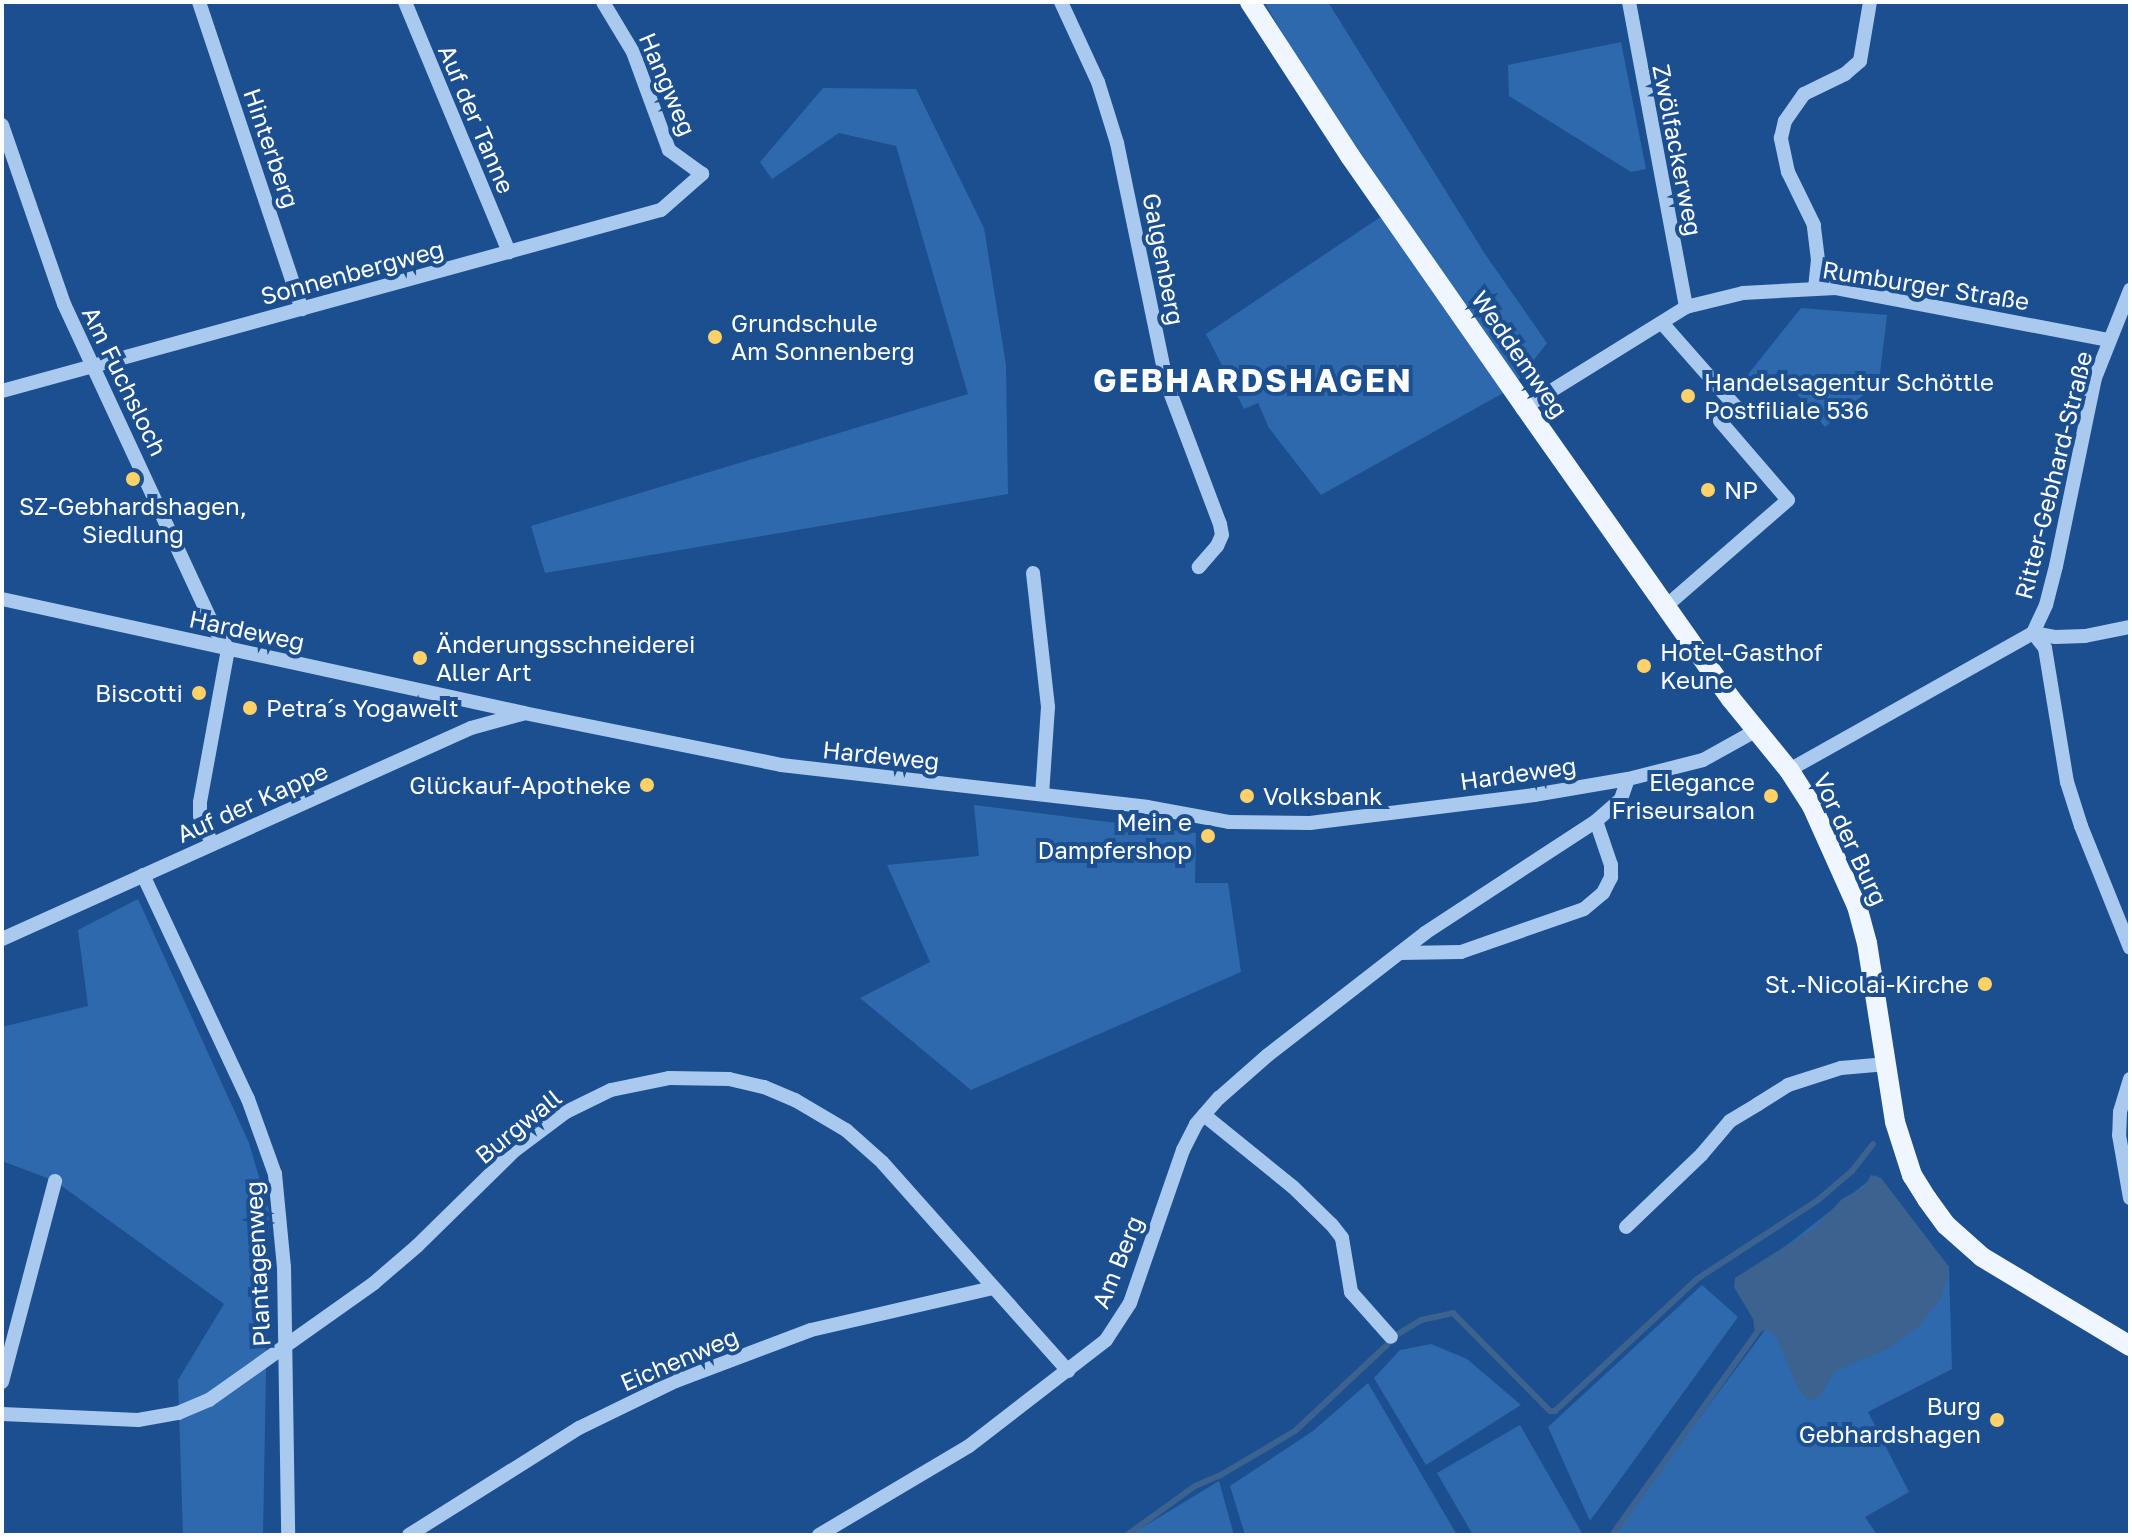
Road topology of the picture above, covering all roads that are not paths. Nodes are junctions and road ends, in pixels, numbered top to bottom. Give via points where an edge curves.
1 (199, 2) edge
2 (405, 2) edge
3 (603, 2) edge
4 (1061, 2) edge
5 (1250, 2) edge
6 (1629, 2) edge
7 (1870, 2) edge
8 (2, 125) edge
9 (702, 174) joint
10 (509, 252) junction
11 (1815, 288) junction
12 (2130, 290) edge
13 (1686, 307) junction
14 (302, 309) junction
15 (1662, 323) junction
16 (2109, 340) junction
17 (92, 366) junction
18 (2, 391) edge
19 (1525, 407) junction
20 (1199, 567) dead end
21 (1033, 573) dead end
22 (2, 599) edge
23 (1667, 605) junction
24 (2130, 627) edge
25 (2033, 633) junction
26 (228, 649) junction
27 (524, 713) junction
28 (1757, 730) junction
29 (1789, 770) junction
30 (1628, 779) junction
31 (1042, 794) junction
32 (1596, 821) junction
33 (212, 844) junction
34 (143, 875) junction
35 (2, 939) edge
36 (2130, 948) edge
37 (1400, 953) junction
38 (1887, 1064) junction
39 (2130, 1079) edge
40 (1204, 1115) junction
41 (55, 1181) dead end
42 (2130, 1198) edge
43 (1626, 1227) dead end
44 (993, 1288) junction
45 (1391, 1337) dead end
46 (2130, 1346) edge
47 (284, 1347) junction
48 (1068, 1371) junction
49 (2, 1382) edge
50 (2, 1414) edge
51 (288, 1535) edge
52 (409, 1535) edge
53 (819, 1535) edge

1 - 14 street, Hinterberg
2 - 10 street, Auf der Tanne
3 - 9 street, Hangweg via 633,52 669,150
4 - 20 street, Galgenberg via 1098,82 1117,143 1167,384 1220,524 1217,546
5 - 19 main road, Weddemweg
6 - 13 street, Zwölfackerweg
7 - 11 street via 1860,61 1804,94 1785,121 1781,138 1788,172 1814,225
8 - 17 street, Am Fuchsloch via 64,304
9 - 10 street, Sonnenbergweg via 661,210
10 - 14 street, Sonnenbergweg
11 - 13 street, Rumburger Straße via 1743,293
11 - 16 street, Rumburger Straße via 1904,299
12 - 16 street, Ritter-Gebhard-Straße
13 - 15 street, Rumburger Straße
14 - 17 street, Sonnenbergweg
15 - 19 street, Rumburger Straße
15 - 23 street via 1736,407 1720,421 1788,500
16 - 25 street, Ritter-Gebhard-Straße via 2095,378 2049,592
17 - 18 street, Sonnenbergweg
17 - 26 street, Am Fuchsloch
19 - 23 main road, Weddemweg
21 - 31 street via 1048,707
22 - 26 street, Hardeweg
23 - 28 main road, Weddemweg
24 - 25 street via 2085,636
25 - 29 street, Ritter-Gebhard-Straße
25 - 36 street via 2045,648 2067,782
26 - 27 street, Hardeweg
26 - 33 street via 200,802
27 - 31 street, Hardeweg via 822,771
27 - 33 street, Auf der Kappe via 471,728
28 - 29 main road, Vor der Burg
28 - 30 street, Hardeweg via 1703,760
29 - 38 main road, Vor der Burg via 1812,806 1857,906
30 - 31 street, Hardeweg via 1310,823 1229,822
30 - 32 street, Am Berg via 1621,799
32 - 37 street, Am Berg
32 - 37 street via 1611,877 1603,893 1584,909 1461,952
33 - 34 street, Auf der Kappe
34 - 35 street, Auf der Kappe
34 - 47 street, Plantagenweg via 248,1099 275,1174 282,1226
37 - 40 street, Am Berg via 1268,1055
38 - 43 street via 1841,1068 1788,1085 1730,1121
38 - 46 main road, Vor der Burg via 1907,1160 1946,1225 1982,1257
39 - 42 street via 2119,1135
40 - 45 street via 1332,1225 1342,1238 1351,1292
40 - 48 street, Am Berg via 1169,1183 1130,1303 1106,1340
41 - 49 street
44 - 47 street, Burgwall via 882,1162 821,1114 764,1087 729,1079 669,1078 611,1090 566,1112 514,1151 374,1283
44 - 48 street, Burgwall
44 - 52 street, Eichenweg via 811,1330 676,1381 579,1428
47 - 50 street, Burgwall via 209,1400 178,1413 105,1421
47 - 51 street, Plantagenweg
48 - 53 street, Am Berg via 969,1446

